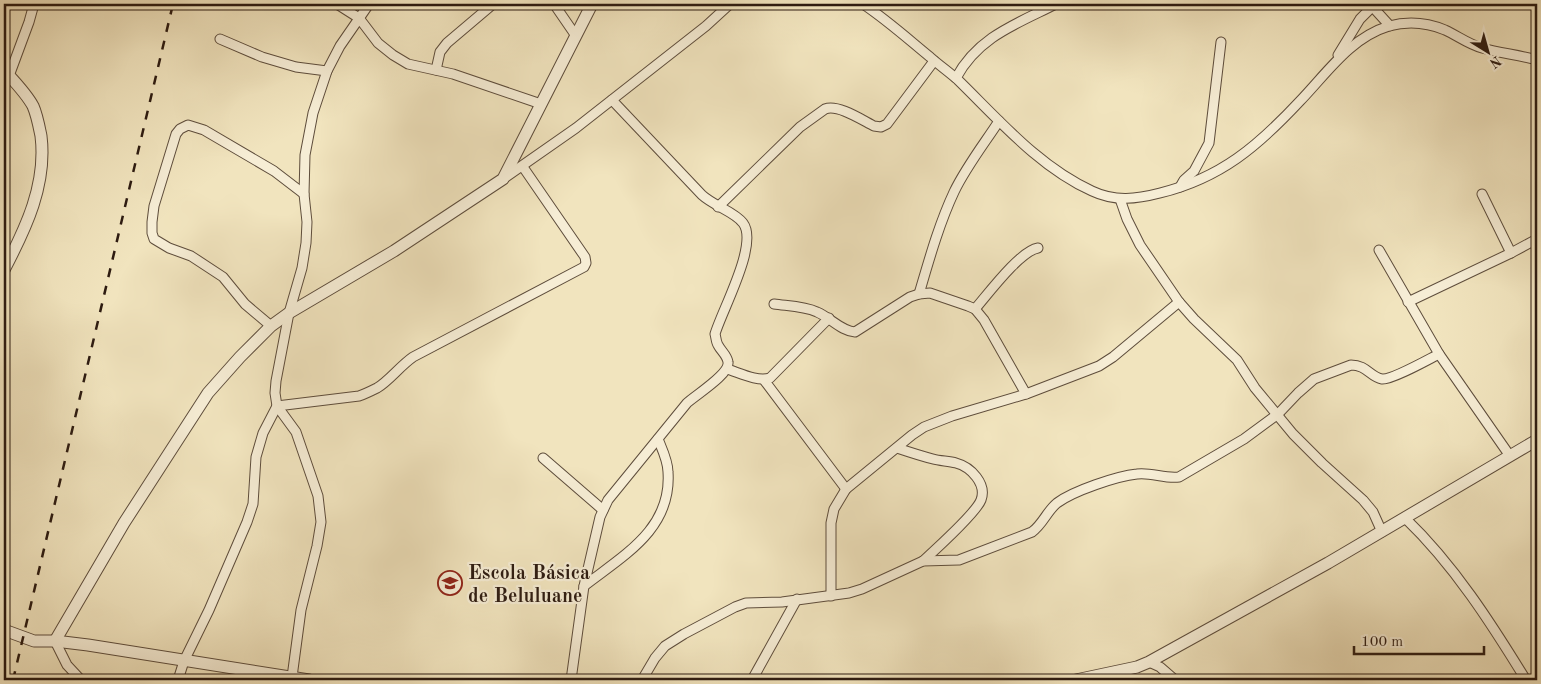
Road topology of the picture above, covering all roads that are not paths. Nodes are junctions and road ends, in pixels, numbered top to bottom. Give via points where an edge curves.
1 (34, 4) edge
2 (336, 4) edge
3 (369, 4) edge
4 (493, 4) edge
5 (554, 4) edge
6 (592, 4) edge
7 (730, 4) edge
8 (863, 4) edge
9 (1056, 4) edge
10 (1373, 5) edge
11 (359, 18) junction
12 (1390, 26) junction
13 (576, 36) junction
14 (220, 39) dead end
15 (1221, 42) dead end
16 (1537, 60) edge
17 (934, 61) junction
18 (1333, 64) junction
19 (436, 70) junction
20 (327, 71) junction
21 (6, 76) edge
22 (956, 78) junction
23 (612, 100) junction
24 (541, 104) junction
25 (999, 121) junction
26 (523, 167) junction
27 (1194, 171) junction
28 (503, 179) junction
29 (1197, 181) junction
30 (1180, 187) junction
31 (304, 194) junction
32 (1482, 194) dead end
33 (1120, 199) junction
34 (718, 207) junction
35 (1537, 239) edge
36 (1038, 248) dead end
37 (1379, 250) dead end
38 (1511, 253) junction
39 (4, 270) edge
40 (919, 294) junction
41 (1179, 302) junction
42 (1408, 302) junction
43 (774, 304) dead end
44 (975, 309) junction
45 (289, 313) junction
46 (828, 318) junction
47 (271, 326) junction
48 (1439, 354) junction
49 (727, 369) junction
50 (764, 380) junction
51 (1026, 394) junction
52 (277, 406) junction
53 (1278, 414) junction
54 (658, 439) junction
55 (1537, 440) edge
56 (896, 448) junction
57 (1510, 456) junction
58 (543, 458) dead end
59 (846, 489) junction
60 (603, 510) junction
61 (1405, 518) junction
62 (1382, 532) junction
63 (922, 562) junction
64 (584, 586) junction
65 (831, 596) junction
66 (797, 599) junction
67 (4, 630) edge
68 (55, 641) junction
69 (184, 661) junction
70 (1148, 662) junction
71 (292, 677) junction
72 (81, 680) edge
73 (178, 680) edge
74 (309, 680) edge
75 (571, 680) edge
76 (642, 680) edge
77 (752, 680) edge
78 (1076, 680) edge
79 (1176, 680) edge
80 (1526, 680) edge

1 - 21 street
2 - 11 street
3 - 11 street
4 - 19 street via 447,43 440,52
5 - 13 street
6 - 13 street
7 - 23 street
8 - 17 street
9 - 22 street via 983,44
10 - 12 street
10 - 18 street via 1360,19
11 - 19 street via 378,43 393,55 408,64
11 - 20 street
12 - 16 street via 1428,24 1481,48
12 - 18 street via 1367,35
13 - 24 street
14 - 20 street via 279,62
15 - 27 street via 1209,143
17 - 22 street
17 - 34 street via 887,124 874,126 837,109 825,109 800,127
18 - 29 street via 1302,100 1243,155 1213,175
19 - 24 street
20 - 31 street via 308,133
21 - 39 street via 33,106 39,123 42,164 35,200 21,238
22 - 25 street
23 - 26 street
23 - 34 street via 702,195
24 - 28 street
25 - 33 street via 1033,152 1073,181 1093,192
25 - 40 street via 954,193
26 - 28 street
26 - 52 street via 585,257 584,267 414,357 370,392
27 - 29 street
27 - 30 street
28 - 45 street
29 - 30 street
30 - 33 street via 1140,198
31 - 45 street via 306,243
31 - 47 street via 252,158 204,130 188,125 176,134 154,206 154,239 216,272 245,304
32 - 38 street
33 - 41 street via 1140,245
34 - 49 street via 744,223 747,232 747,250 715,334 717,344 726,355
35 - 38 street
36 - 44 street via 1013,266
37 - 42 street
38 - 42 street
40 - 44 street via 930,293
40 - 46 street via 855,332 847,332
41 - 51 street via 1099,366
41 - 53 street via 1237,360 1255,388
42 - 48 street
43 - 46 street via 810,309
44 - 51 street
45 - 47 street
45 - 52 street via 276,381
46 - 50 street via 770,378
47 - 68 street via 208,393 124,523
48 - 53 street via 1389,379 1356,365 1314,379
48 - 57 street
49 - 50 street
49 - 54 street via 687,403
50 - 59 street
51 - 56 street via 924,427
52 - 69 street via 263,433 256,457 247,522
52 - 71 street via 296,432 318,496 321,522 301,610
53 - 62 street via 1322,464 1363,500
53 - 63 street via 1244,439 1179,477 1124,476 1058,502 1032,532 959,560
54 - 60 street
54 - 64 street via 668,470 668,490 656,524 640,543
55 - 57 street
56 - 59 street
56 - 63 street via 956,463 967,468 982,487 981,500 970,515
57 - 61 street
58 - 60 street
59 - 65 street via 834,509 831,523
60 - 64 street
61 - 62 street
61 - 80 street via 1455,574
62 - 70 street
63 - 65 street via 862,589
64 - 75 street
65 - 66 street
66 - 76 street via 746,603 735,607 665,646
66 - 77 street
67 - 68 street via 34,641
68 - 69 street
68 - 72 street via 67,665
69 - 71 street
69 - 73 street
70 - 78 street
70 - 79 street
71 - 74 street

